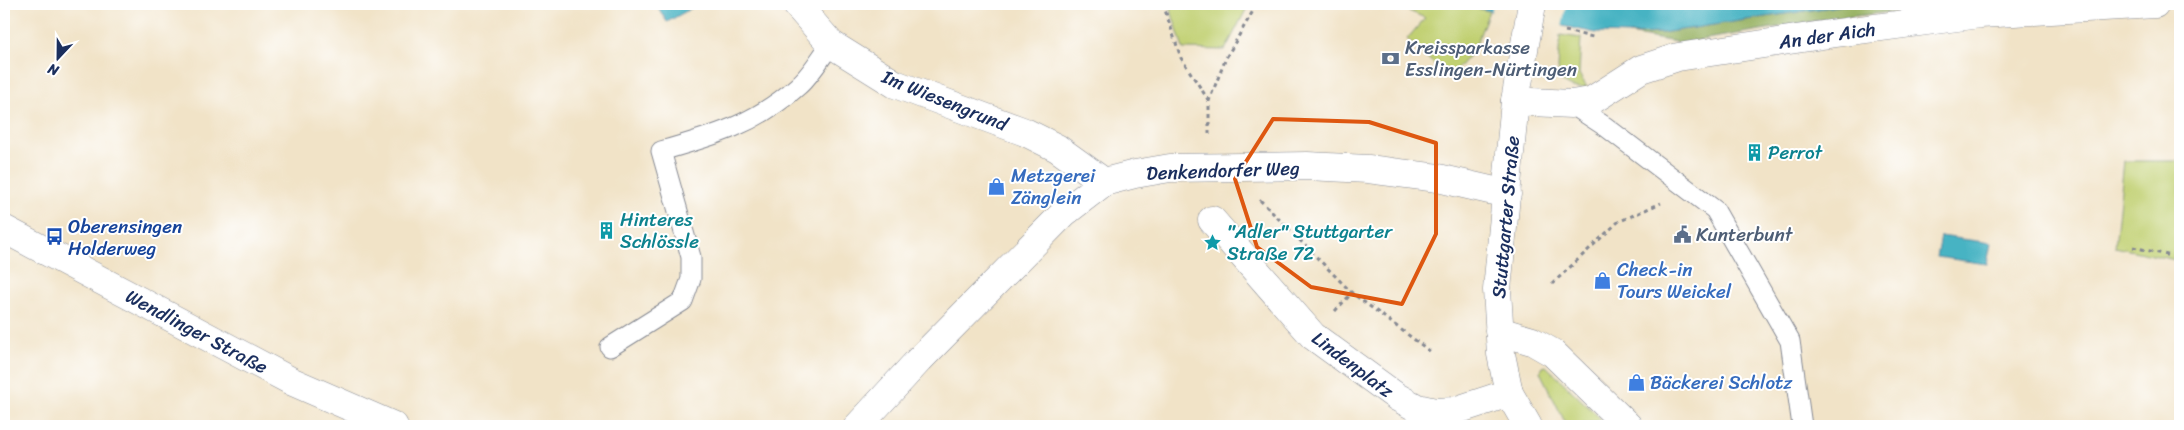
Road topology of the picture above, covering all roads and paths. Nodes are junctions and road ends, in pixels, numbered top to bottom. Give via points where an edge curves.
1 (796, 4) edge
2 (1163, 4) edge
3 (1258, 4) edge
4 (1532, 4) edge
5 (2155, 4) edge
6 (1565, 31) dead end
7 (1593, 37) dead end
8 (831, 44) junction
9 (1515, 101) junction
10 (1571, 104) junction
11 (1104, 182) junction
12 (1690, 191) junction
13 (1507, 194) junction
14 (1258, 198) dead end
15 (1212, 220) dead end
16 (4, 229) edge
17 (2132, 247) dead end
18 (2180, 258) edge
19 (1552, 284) dead end
20 (1499, 331) junction
21 (610, 348) dead end
22 (1431, 352) dead end
23 (1509, 393) junction
24 (394, 426) edge
25 (858, 426) edge
26 (1528, 426) edge
27 (1628, 426) edge
28 (1802, 426) edge

1 - 8 main road, Im Wiesengrund
2 - 3 path via 1181,58 1210,101 1226,58
4 - 9 main road, Stuttgarter Straße
5 - 10 main road, An der Aich via 1980,14 1678,58 1641,69 1591,101
6 - 7 path
8 - 11 main road, Im Wiesengrund via 895,84 1025,132 1057,148
8 - 21 lane via 800,86 756,118 722,134 661,151 691,257 691,279 683,301
9 - 10 main road
9 - 13 main road, Stuttgarter Straße
10 - 12 lane
11 - 13 main road, Denkendorfer Weg via 1170,168 1307,166 1368,169 1438,178
11 - 25 main road, Denkendorfer Weg via 1064,213
12 - 19 path via 1618,222
12 - 28 lane via 1715,210 1790,341
13 - 20 main road, Stuttgarter Straße via 1497,290
14 - 22 path via 1352,293
15 - 23 main road, Lindenplatz via 1313,336 1397,397 1417,408 1436,412 1454,411
16 - 24 main road, Wendlinger Straße via 293,382
17 - 18 path
20 - 23 main road, Stuttgarter Straße
20 - 27 main road via 1532,341 1553,353
23 - 26 main road, Stuttgarter Straße

